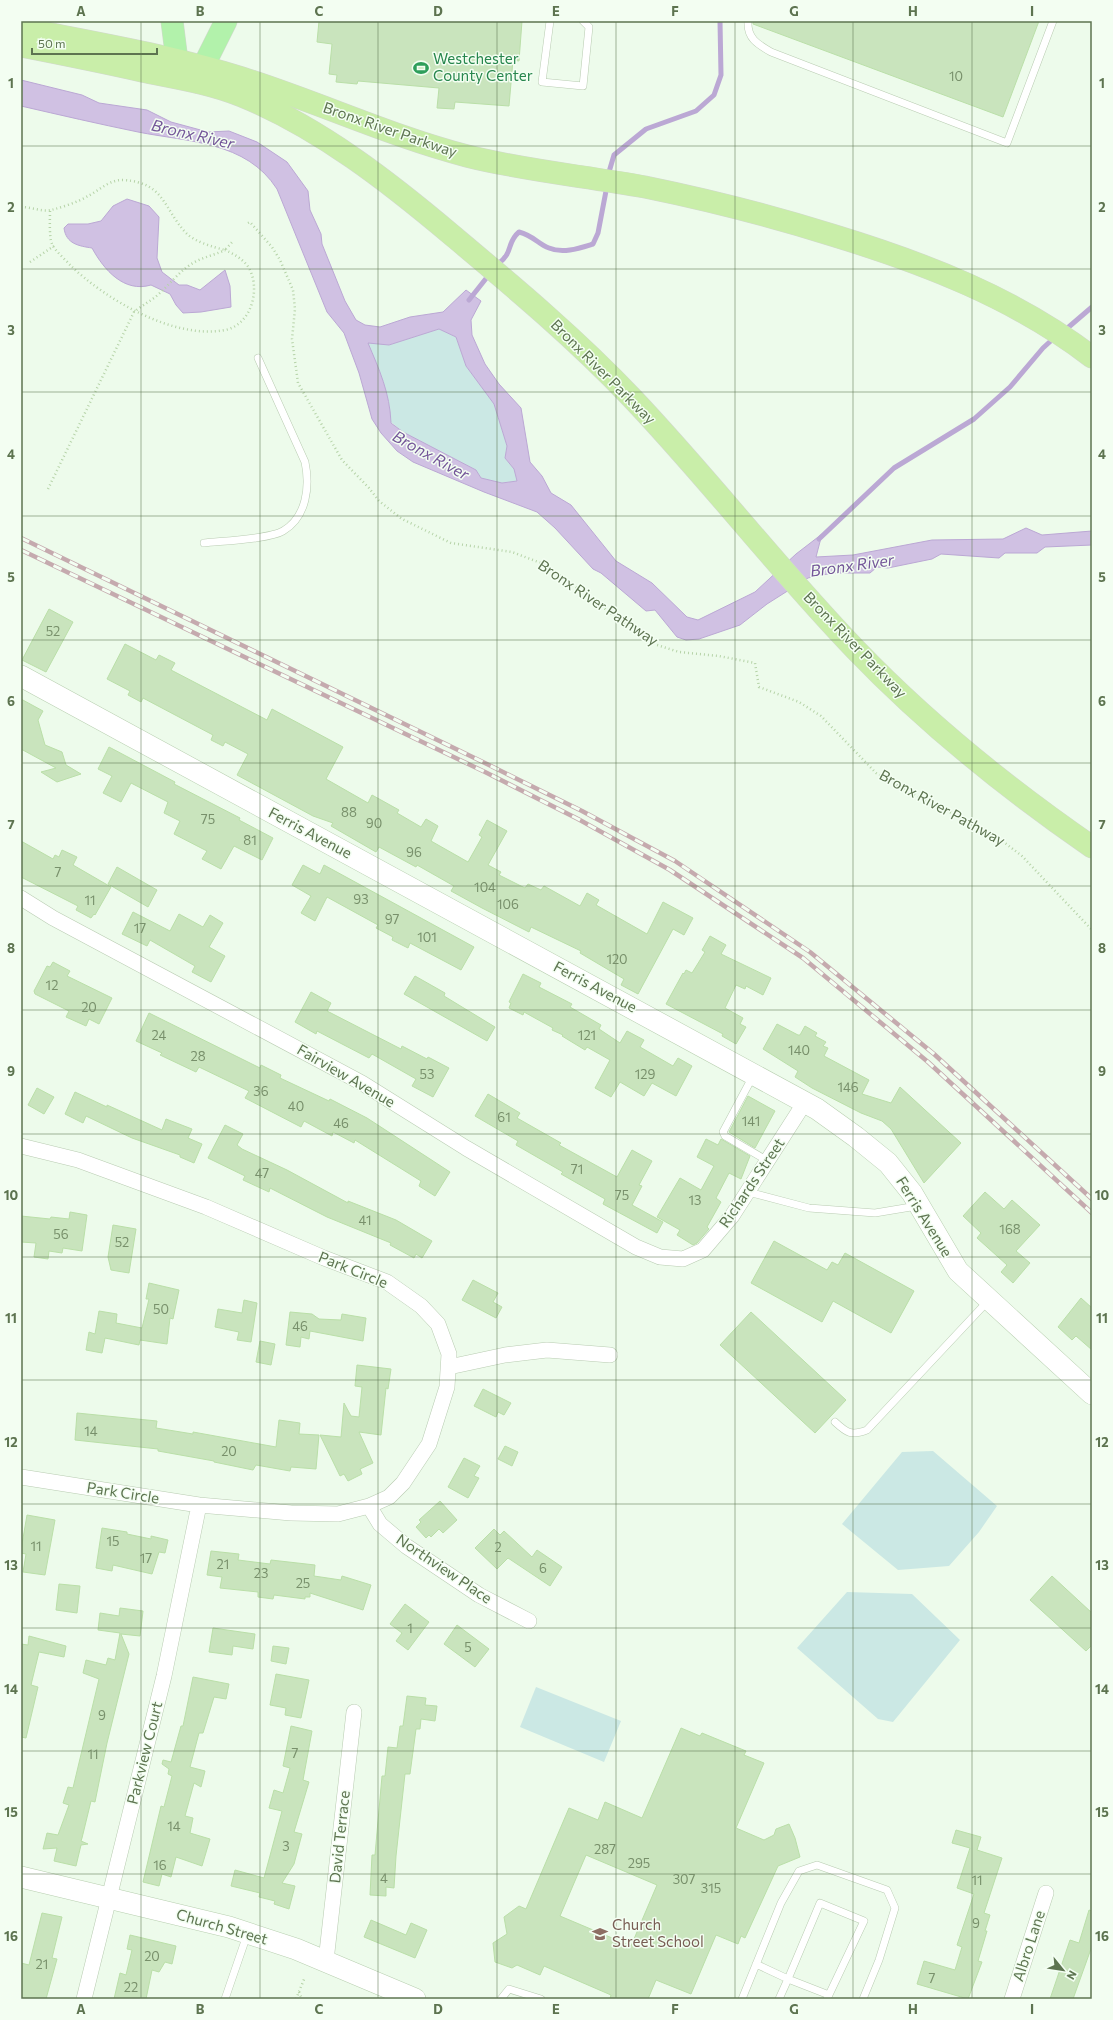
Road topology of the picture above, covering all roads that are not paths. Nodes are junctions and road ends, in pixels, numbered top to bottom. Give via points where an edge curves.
1 (172, 21) edge
2 (226, 21) edge
3 (550, 21) edge
4 (582, 21) edge
5 (748, 21) edge
6 (1053, 21) edge
7 (21, 28) edge
8 (21, 46) edge
9 (189, 72) junction
10 (1092, 357) edge
11 (258, 358) dead end
12 (204, 543) dead end
13 (21, 676) edge
14 (1092, 847) edge
15 (21, 898) edge
16 (754, 1074) junction
17 (805, 1102) junction
18 (21, 1146) edge
19 (768, 1161) junction
20 (748, 1192) junction
21 (919, 1206) junction
22 (667, 1258) joint
23 (989, 1300) junction
24 (610, 1355) dead end
25 (449, 1366) junction
26 (1092, 1394) edge
27 (835, 1422) dead end
28 (21, 1477) edge
29 (199, 1505) junction
30 (369, 1506) junction
31 (529, 1621) dead end
32 (354, 1712) dead end
33 (21, 1877) edge
34 (1046, 1893) dead end
35 (108, 1898) junction
36 (248, 1933) junction
37 (326, 1961) junction
38 (756, 1964) junction
39 (788, 1979) junction
40 (828, 1997) edge
41 (84, 1999) edge
42 (226, 1999) edge
43 (415, 1999) edge
44 (501, 1999) edge
45 (541, 1999) edge
46 (742, 1999) edge
47 (779, 1999) edge
48 (863, 1999) edge
49 (1012, 1999) edge

1 - 9 main road
2 - 9 main road
3 - 4 lane via 542,82 583,86 589,27
5 - 6 lane via 751,39 771,52 1006,142
7 - 9 highway, Bronx River Parkway
8 - 9 highway, Bronx River Parkway
9 - 10 highway, Bronx River Parkway via 252,81 410,139 468,156 526,169 616,182 707,200 831,234 939,271 981,290 1040,322
9 - 14 highway, Bronx River Parkway via 307,129 365,167 430,217 546,315 612,378 679,450 864,658 924,714 999,777
11 - 12 lane via 305,462 308,478 307,497 297,517 283,531 253,538
13 - 16 street, Ferris Avenue
15 - 22 street, Fairview Avenue via 53,918 362,1083 466,1148 636,1247
16 - 17 street, Ferris Avenue
16 - 19 lane via 723,1132 725,1136
17 - 19 street, Richards Street
17 - 21 street, Ferris Avenue via 888,1162
18 - 25 street, Park Circle via 78,1160 206,1207 387,1282 422,1306 438,1324 449,1354
19 - 20 street, Richards Street
20 - 21 lane via 816,1208 875,1213
20 - 22 street, Richards Street via 732,1216 703,1250 683,1259
21 - 23 street, Ferris Avenue via 958,1271
23 - 26 street, Ferris Avenue
23 - 27 lane via 867,1430 857,1434 847,1432
24 - 25 street via 547,1350
25 - 30 street, Park Circle via 447,1387 429,1444 403,1483 389,1497
28 - 29 street, Park Circle
29 - 30 street, Park Circle via 291,1513 338,1514
29 - 35 street, Parkview Court via 164,1676
30 - 31 street, Northview Place via 380,1524 406,1546 479,1595
32 - 37 street, David Terrace
33 - 35 street, Church Street
34 - 49 street, Albro Lane
35 - 36 street, Church Street
35 - 41 street, Parkview Court
36 - 37 street, Church Street
36 - 42 lane
37 - 43 street, Church Street
38 - 39 lane
38 - 46 lane
38 - 48 lane via 781,1903 799,1871 817,1865 887,1890 895,1908 879,1960
39 - 40 lane
39 - 40 lane via 820,1903 864,1921
39 - 47 lane
44 - 45 lane via 509,1989

